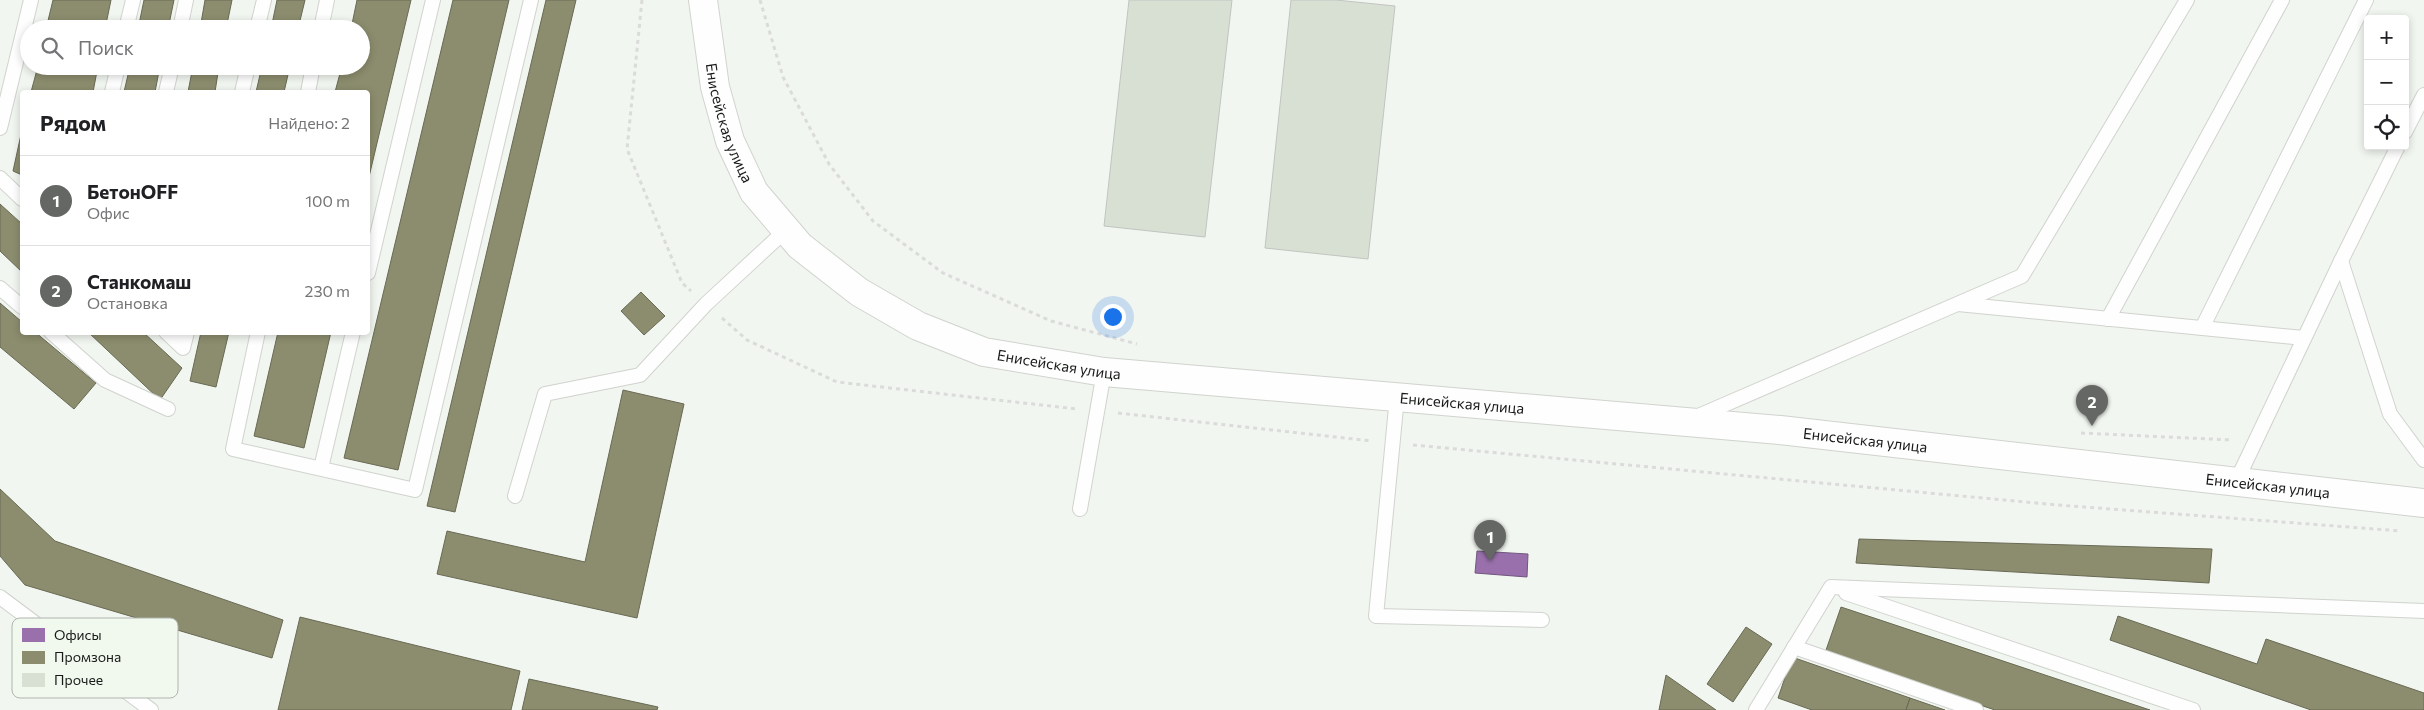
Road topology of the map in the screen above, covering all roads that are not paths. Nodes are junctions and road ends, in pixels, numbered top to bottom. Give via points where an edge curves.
1 (31, 0) edge
2 (132, 0) edge
3 (186, 0) edge
4 (264, 0) edge
5 (327, 0) edge
6 (433, 0) edge
7 (531, 0) edge
8 (703, 0) edge
9 (2187, 0) edge
10 (2282, 0) edge
11 (2366, 0) edge
12 (26, 20) edge
13 (128, 20) edge
14 (182, 20) edge
15 (259, 20) edge
16 (323, 20) edge
17 (20, 45) edge
18 (116, 75) edge
19 (170, 75) edge
20 (246, 75) edge
21 (311, 75) edge
22 (112, 90) edge
23 (166, 90) edge
24 (242, 90) edge
25 (308, 90) edge
26 (2424, 95) edge
27 (2409, 124) edge
28 (0, 128) edge
29 (2396, 150) edge
30 (0, 178) edge
31 (20, 197) edge
32 (786, 230) junction
33 (2341, 261) junction
34 (370, 265) edge
35 (0, 288) edge
36 (1957, 304) junction
37 (20, 305) edge
38 (2108, 319) junction
39 (2202, 328) junction
40 (54, 335) edge
41 (169, 335) edge
42 (186, 335) edge
43 (257, 335) edge
44 (352, 335) edge
45 (2304, 338) junction
46 (1104, 372) junction
47 (1397, 398) junction
48 (168, 410) dead end
49 (1684, 422) junction
50 (2424, 460) edge
51 (321, 468) junction
52 (2236, 482) junction
53 (515, 496) dead end
54 (2424, 503) edge
55 (1080, 509) dead end
56 (1830, 587) junction
57 (0, 597) edge
58 (2424, 611) edge
59 (28, 618) edge
60 (1542, 620) dead end
61 (1794, 647) junction
62 (135, 698) edge
63 (151, 710) edge
64 (1756, 710) edge
65 (1976, 710) edge
66 (2193, 710) edge

1 - 12 lane
2 - 13 lane
3 - 14 lane
4 - 15 lane
5 - 16 lane
6 - 34 lane
7 - 51 lane via 415,490
8 - 32 street, Енисейская улица via 715,87 730,141 754,192
9 - 36 lane via 2022,276
10 - 38 lane
11 - 39 lane
17 - 28 lane
18 - 22 lane
19 - 23 lane
20 - 24 lane
21 - 25 lane
26 - 27 lane
29 - 33 lane
30 - 31 lane
32 - 46 street, Енисейская улица via 800,246 859,292 918,326 984,352
32 - 53 lane via 706,304 640,375 545,394
33 - 45 lane
33 - 50 lane via 2390,414
35 - 37 lane
36 - 38 lane
36 - 49 lane
38 - 39 lane
39 - 45 lane
40 - 48 lane via 105,380
41 - 42 lane via 183,348
43 - 51 lane via 233,449
44 - 51 lane
45 - 52 lane
46 - 47 street, Енисейская улица
46 - 55 lane
47 - 49 street, Енисейская улица
47 - 60 lane via 1376,616
49 - 52 street, Енисейская улица
52 - 54 street, Енисейская улица
56 - 58 lane
56 - 61 lane
56 - 66 lane
57 - 59 lane
61 - 64 lane
61 - 65 lane
62 - 63 lane

